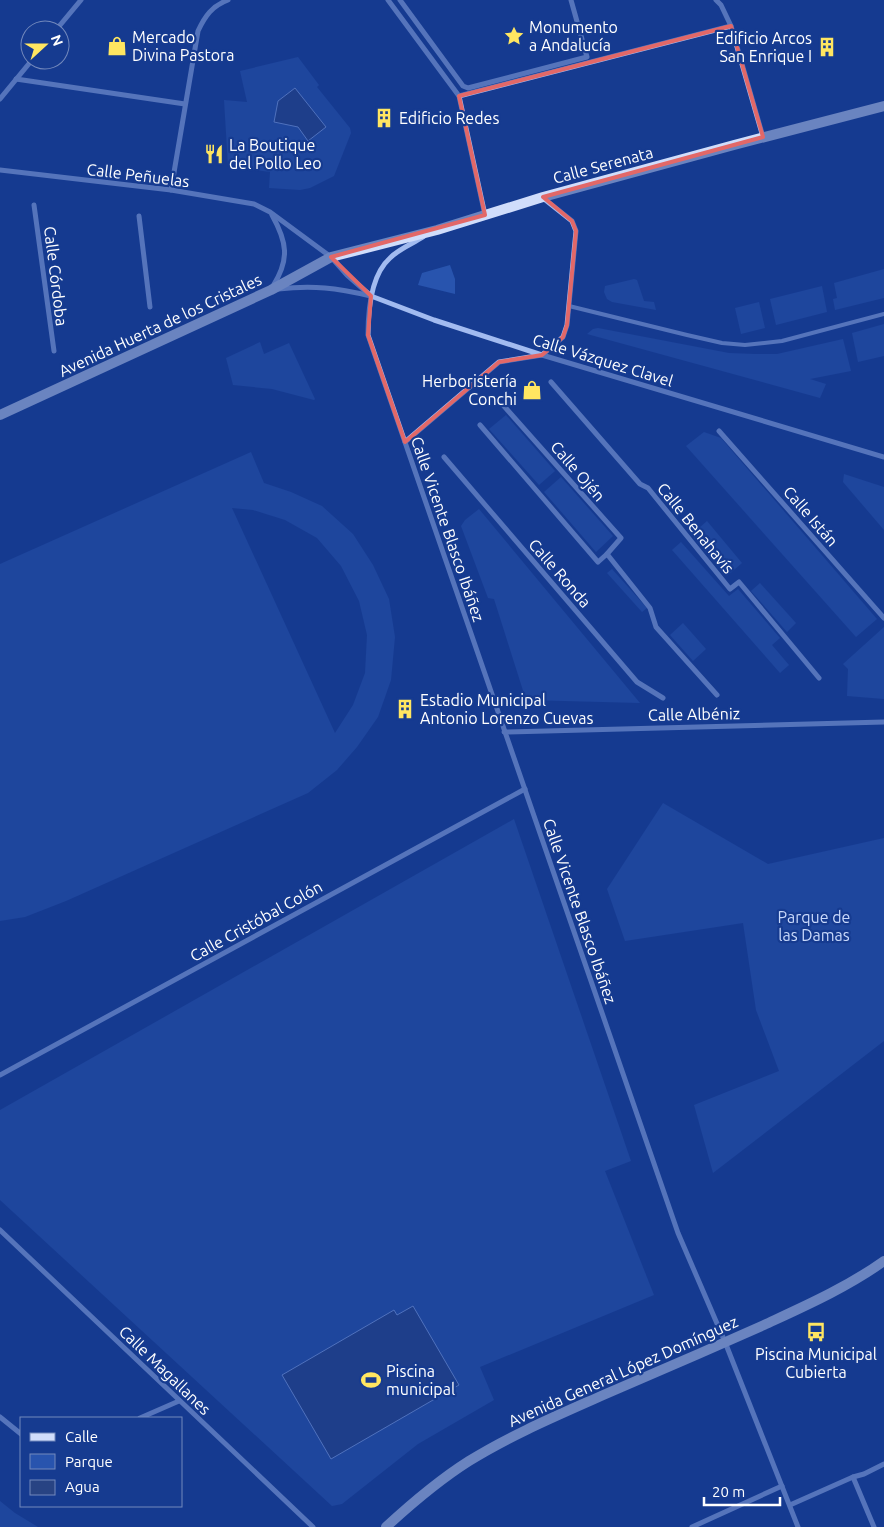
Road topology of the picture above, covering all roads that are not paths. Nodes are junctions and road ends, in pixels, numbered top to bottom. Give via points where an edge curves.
1 (81, 0) edge
2 (228, 0) edge
3 (388, 0) edge
4 (400, 0) edge
5 (571, 0) edge
6 (716, 0) edge
7 (215, 2) edge
8 (64, 20) edge
9 (731, 26) junction
10 (24, 70) edge
11 (16, 79) junction
12 (459, 96) junction
13 (0, 99) edge
14 (185, 104) junction
15 (884, 106) edge
16 (763, 137) junction
17 (0, 170) edge
18 (171, 190) junction
19 (543, 198) junction
20 (34, 205) dead end
21 (270, 212) junction
22 (486, 215) junction
23 (140, 216) dead end
24 (437, 230) junction
25 (331, 258) junction
26 (271, 290) junction
27 (371, 296) junction
28 (569, 306) junction
29 (150, 307) dead end
30 (884, 314) edge
31 (54, 351) dead end
32 (542, 355) junction
33 (551, 382) dead end
34 (503, 404) dead end
35 (0, 415) edge
36 (480, 425) dead end
37 (719, 431) dead end
38 (406, 442) junction
39 (444, 457) dead end
40 (884, 457) edge
41 (607, 554) junction
42 (884, 618) edge
43 (819, 678) dead end
44 (717, 695) dead end
45 (663, 698) dead end
46 (884, 722) edge
47 (504, 732) junction
48 (525, 789) junction
49 (0, 1074) edge
50 (0, 1230) edge
51 (884, 1261) edge
52 (726, 1342) junction
53 (179, 1401) junction
54 (0, 1417) edge
55 (142, 1417) edge
56 (20, 1433) edge
57 (884, 1464) edge
58 (853, 1477) junction
59 (782, 1486) junction
60 (790, 1505) junction
61 (313, 1527) edge
62 (386, 1527) edge
63 (692, 1527) edge
64 (798, 1527) edge
65 (874, 1527) edge

1 - 8 street
2 - 7 street
3 - 12 street
4 - 5 street via 463,86 468,88 586,57
6 - 9 street
7 - 14 street via 198,31
9 - 12 street
9 - 16 street
10 - 11 street
11 - 13 street
11 - 14 street
12 - 22 street
14 - 18 street
15 - 16 main road, Calle Serenata
16 - 19 main road, Calle Serenata
17 - 18 street, Calle Peñuelas
18 - 21 street, Calle Peñuelas via 254,204
19 - 22 main road, Calle Serenata
19 - 28 street via 572,221 576,231
20 - 31 street, Calle Córdoba
21 - 25 street, Calle Peñuelas
21 - 26 street via 281,232 285,250 283,266
22 - 24 main road, Calle Serenata
23 - 29 street
24 - 25 main road, Calle Serenata
24 - 27 street, Calle Vicente Blasco Ibáñez via 388,259
25 - 26 main road, Avenida Huerta de los Cristales
25 - 27 street, Calle Vázquez Clavel
26 - 27 street via 302,286
26 - 35 main road, Avenida Huerta de los Cristales
27 - 32 street, Calle Vázquez Clavel
27 - 38 street, Calle Vicente Blasco Ibáñez via 368,336
28 - 30 lane via 722,343 744,345 782,341
28 - 32 street via 563,337
32 - 38 street via 499,362
32 - 40 street, Calle Vázquez Clavel
33 - 43 street, Calle Benahavís via 640,484 648,488 730,590 739,582
34 - 41 street, Calle Ojén via 621,538
36 - 41 street via 598,562
37 - 42 street, Calle Istán
38 - 47 street, Calle Vicente Blasco Ibáñez
39 - 45 street, Calle Ronda via 637,682
41 - 44 street via 650,608 656,627
46 - 47 street, Calle Albéniz
47 - 48 street, Calle Vicente Blasco Ibáñez
48 - 49 street, Calle Cristóbal Colón
48 - 52 street, Calle Vicente Blasco Ibáñez via 678,1232
50 - 53 street, Calle Magallanes
51 - 52 main road, Avenida General López Domínguez via 832,1294
52 - 59 street, Calle Vicente Blasco Ibáñez
52 - 62 main road, Avenida General López Domínguez via 554,1416 499,1444 440,1481
53 - 55 street
53 - 61 street, Calle Magallanes
54 - 56 street
57 - 58 street
58 - 60 street
58 - 65 street
59 - 60 street, Calle Vicente Blasco Ibáñez
59 - 63 street
60 - 64 street, Calle Vicente Blasco Ibáñez

